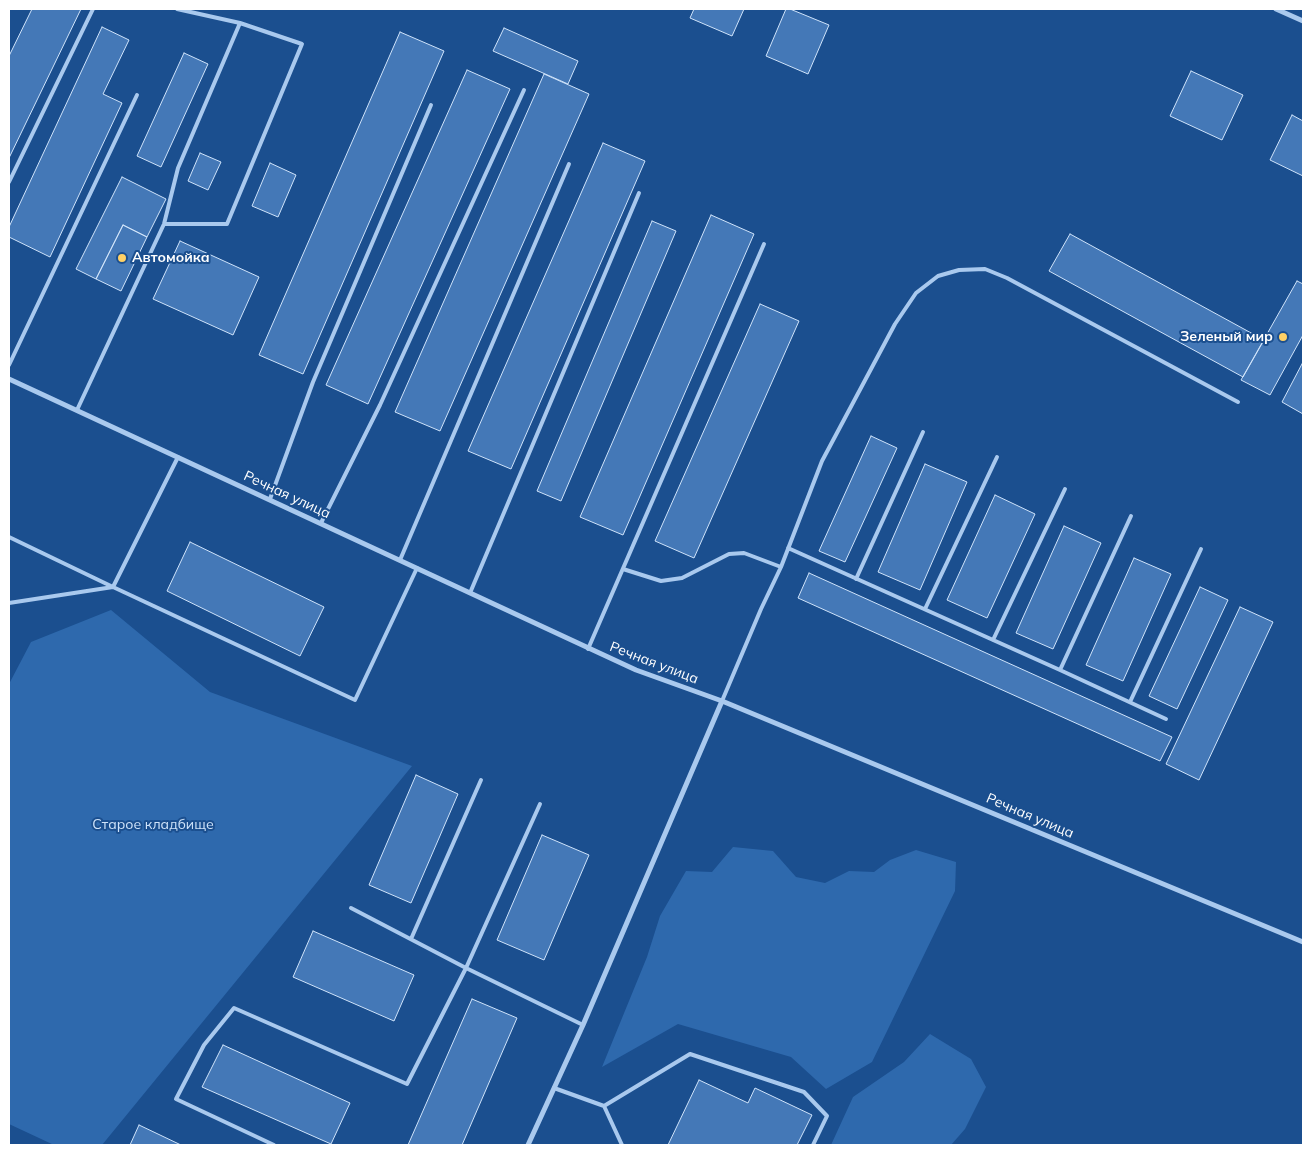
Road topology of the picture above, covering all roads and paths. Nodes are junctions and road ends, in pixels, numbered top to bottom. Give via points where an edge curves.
1 (93, 9) edge
2 (177, 9) edge
3 (1276, 9) edge
4 (1303, 21) edge
5 (240, 22) junction
6 (524, 90) dead end
7 (137, 95) dead end
8 (431, 105) dead end
9 (569, 164) dead end
10 (9, 182) edge
11 (639, 193) dead end
12 (164, 224) junction
13 (764, 244) dead end
14 (9, 365) edge
15 (9, 379) edge
16 (1238, 402) dead end
17 (77, 410) junction
18 (923, 432) dead end
19 (178, 457) junction
20 (996, 458) dead end
21 (1065, 489) dead end
22 (270, 499) junction
23 (1131, 516) dead end
24 (321, 523) junction
25 (9, 538) edge
26 (788, 548) junction
27 (1201, 548) dead end
28 (400, 560) junction
29 (781, 567) junction
30 (417, 568) junction
31 (623, 569) junction
32 (856, 580) junction
33 (114, 587) junction
34 (470, 593) junction
35 (9, 603) edge
36 (925, 609) junction
37 (993, 640) junction
38 (588, 649) junction
39 (1060, 670) junction
40 (722, 701) junction
41 (1130, 702) junction
42 (1166, 719) dead end
43 (481, 780) dead end
44 (540, 804) dead end
45 (351, 908) dead end
46 (411, 939) junction
47 (1303, 942) edge
48 (466, 968) junction
49 (583, 1025) junction
50 (554, 1088) junction
51 (604, 1106) junction
52 (274, 1145) edge
53 (528, 1145) edge
54 (622, 1145) edge
55 (813, 1145) edge

1 - 10 lane
2 - 5 lane
3 - 4 street
5 - 12 lane via 178,168
5 - 12 lane via 302,44 227,224
6 - 24 lane via 380,405
7 - 14 lane
8 - 22 lane via 313,382
9 - 28 lane
11 - 34 lane
12 - 17 lane
13 - 31 lane
15 - 17 street, Речная улица
16 - 26 lane via 1007,278 985,269 959,270 938,276 916,293 895,324 822,461
17 - 19 street, Речная улица
18 - 32 lane
19 - 22 street, Речная улица
19 - 33 lane
20 - 36 lane
21 - 37 lane
22 - 24 street, Речная улица
23 - 39 lane
24 - 28 street, Речная улица
25 - 33 lane
26 - 29 lane
26 - 32 lane
27 - 41 lane
28 - 30 street, Речная улица
29 - 31 lane via 744,553 729,554 682,578 661,582
29 - 40 lane
30 - 33 lane via 355,700
30 - 34 street, Речная улица
31 - 38 lane
32 - 36 lane
33 - 35 lane
34 - 38 street, Речная улица
36 - 37 lane
37 - 39 lane
38 - 40 street, Речная улица
39 - 41 lane
40 - 47 street, Речная улица
40 - 49 street
41 - 42 lane
43 - 46 lane
44 - 48 lane
45 - 46 lane
46 - 48 lane
48 - 49 lane
48 - 52 lane via 407,1084 234,1008 204,1045 176,1099
49 - 50 street
50 - 51 lane
50 - 53 street
51 - 54 lane
51 - 55 lane via 690,1054 804,1092 827,1116

